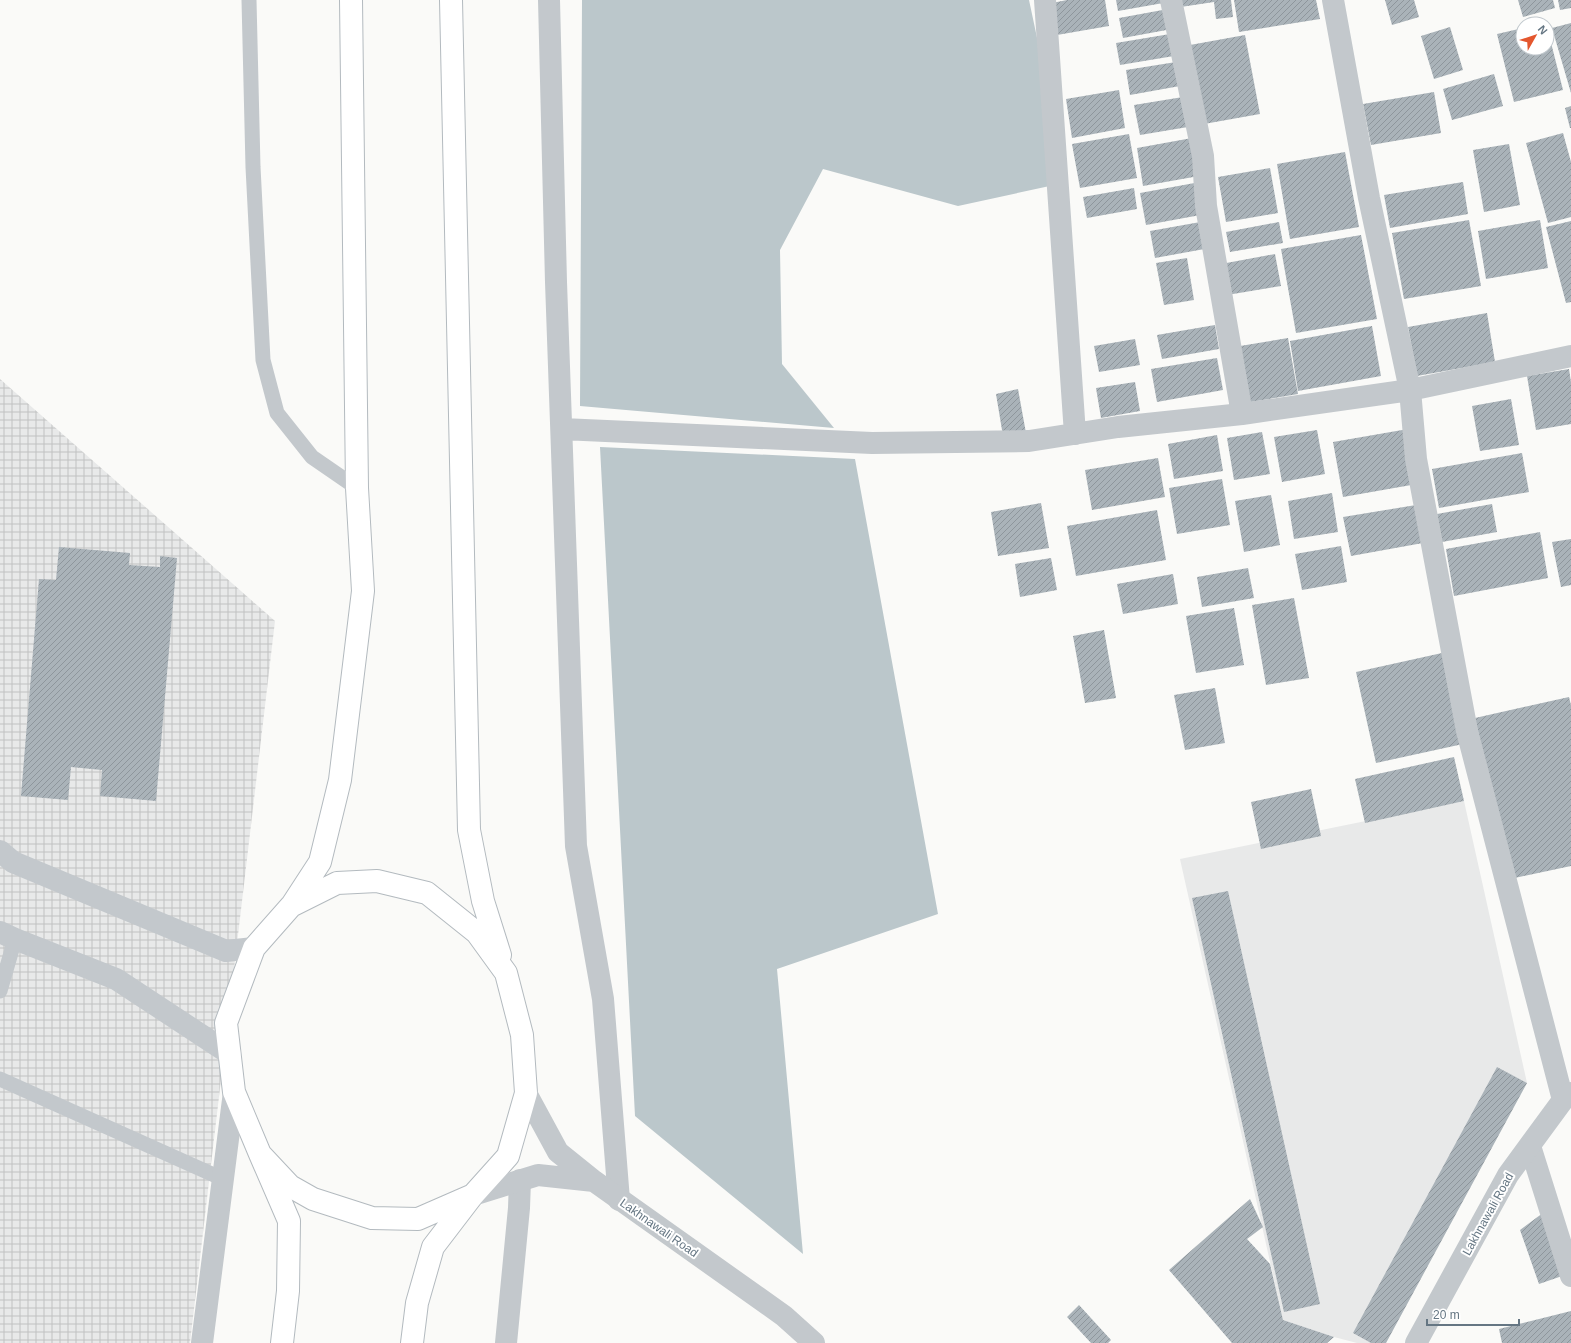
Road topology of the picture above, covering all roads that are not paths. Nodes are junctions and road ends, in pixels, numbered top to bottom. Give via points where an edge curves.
1 (249, 0) edge
2 (351, 0) edge
3 (451, 0) edge
4 (549, 0) edge
5 (1045, 0) edge
6 (1171, 0) edge
7 (1333, 0) edge
8 (1571, 356) edge
9 (1410, 390) junction
10 (1242, 414) junction
11 (562, 429) junction
12 (1075, 434) junction
13 (357, 488) junction
14 (0, 851) edge
15 (291, 906) junction
16 (7, 936) edge
17 (254, 948) junction
18 (506, 973) junction
19 (0, 991) edge
20 (230, 1054) junction
21 (0, 1079) edge
22 (234, 1092) junction
23 (526, 1093) junction
24 (1567, 1097) edge
25 (1530, 1146) junction
26 (260, 1154) junction
27 (223, 1179) junction
28 (520, 1180) junction
29 (594, 1181) junction
30 (473, 1195) junction
31 (619, 1200) junction
32 (1569, 1265) edge
33 (202, 1343) edge
34 (282, 1343) edge
35 (412, 1343) edge
36 (506, 1343) edge
37 (814, 1343) edge
38 (1416, 1343) edge

1 - 13 lane via 253,168 263,360 277,413 312,457
2 - 13 main road
3 - 18 main road via 469,830 483,901
4 - 11 street
5 - 12 street
6 - 10 street via 1203,156 1206,206
7 - 9 street via 1369,198
8 - 9 street
9 - 10 street
9 - 24 street via 1416,459 1467,731
10 - 12 street
11 - 12 street via 872,443 1030,441
11 - 31 street via 576,846 603,999
13 - 15 main road via 363,591 340,780 320,862
14 - 17 street via 13,862 226,952
15 - 17 main road
15 - 18 main road via 337,883 377,881 427,893 477,933
16 - 19 lane
16 - 20 street via 116,979
17 - 20 main road via 226,1023
18 - 23 main road via 522,1035
20 - 22 main road
21 - 27 lane
22 - 26 main road
22 - 27 street
23 - 29 street, Lakhnawali Road via 558,1152
23 - 30 main road via 508,1156
24 - 25 street, Lakhnawali Road
25 - 32 street
25 - 38 street, Lakhnawali Road via 1508,1175
26 - 30 main road via 290,1186 313,1199 372,1218 418,1219
26 - 34 main road via 289,1221 288,1291
27 - 33 street
28 - 29 street via 538,1175
28 - 30 street
28 - 36 street
29 - 31 street, Lakhnawali Road
30 - 35 main road via 433,1247 417,1303
31 - 37 street, Lakhnawali Road via 784,1316

